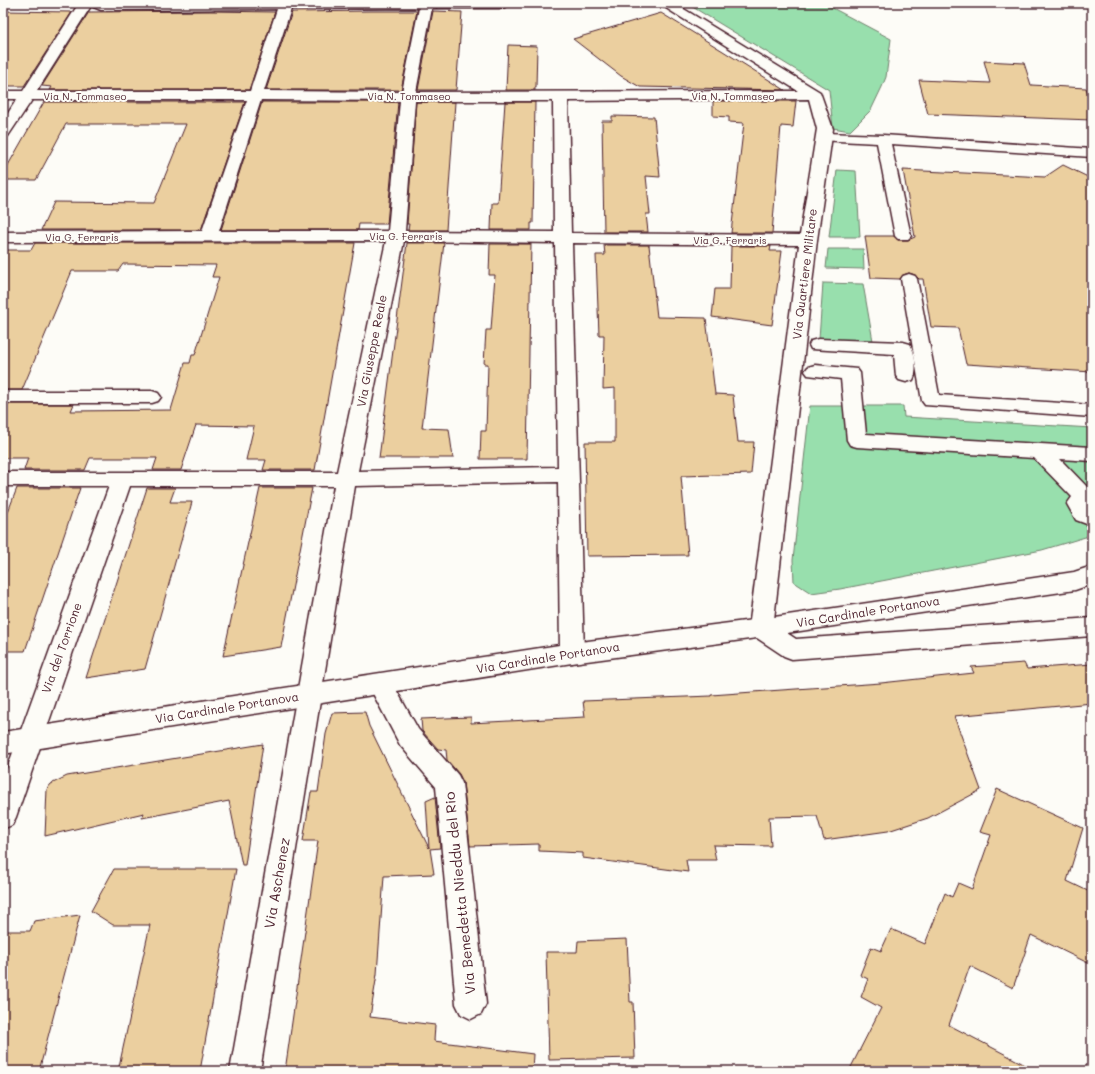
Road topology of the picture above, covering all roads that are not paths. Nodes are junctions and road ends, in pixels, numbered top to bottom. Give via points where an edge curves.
1 (86, 3) edge
2 (96, 3) edge
3 (665, 3) edge
4 (500, 4) dead end
5 (284, 6) junction
6 (426, 6) junction
7 (3, 95) edge
8 (815, 95) junction
9 (25, 96) junction
10 (255, 96) junction
11 (408, 97) junction
12 (560, 97) junction
13 (3, 132) edge
14 (824, 137) junction
15 (883, 139) junction
16 (1092, 153) edge
17 (209, 236) junction
18 (396, 236) junction
19 (902, 236) dead end
20 (3, 237) edge
21 (564, 238) junction
22 (808, 240) junction
23 (909, 279) dead end
24 (818, 345) dead end
25 (814, 371) dead end
26 (906, 376) dead end
27 (3, 397) edge
28 (152, 397) dead end
29 (1092, 411) edge
30 (1040, 451) junction
31 (1092, 454) edge
32 (568, 474) junction
33 (3, 479) edge
34 (346, 479) junction
35 (122, 480) junction
36 (1088, 497) edge
37 (1092, 518) edge
38 (1086, 583) edge
39 (1092, 627) edge
40 (761, 628) junction
41 (572, 653) junction
42 (380, 684) junction
43 (309, 696) junction
44 (29, 739) junction
45 (3, 743) edge
46 (3, 817) edge
47 (471, 1004) dead end
48 (245, 1071) edge

1 - 9 street
2 - 5 street via 101,6
3 - 8 street
4 - 6 street
5 - 6 street
5 - 10 street
6 - 11 street, Via Giuseppe Reale
7 - 9 street, Via N. Tommaseo
8 - 12 street, Via N. Tommaseo
8 - 14 street, Via Quartiere Militare via 825,129
9 - 10 street, Via N. Tommaseo
9 - 13 street
10 - 11 street, Via N. Tommaseo
10 - 17 street
11 - 12 street, Via N. Tommaseo
11 - 18 street, Via Giuseppe Reale
12 - 21 street
14 - 15 lane
14 - 22 street, Via Quartiere Militare
15 - 16 lane
15 - 19 lane
17 - 18 street, Via G. Ferraris
17 - 20 street, Via G. Ferraris
18 - 21 street, Via G. Ferraris
18 - 34 street, Via Giuseppe Reale
21 - 22 street, Via G. Ferraris
21 - 32 street
22 - 40 street, Via Quartiere Militare
23 - 29 lane via 931,401
24 - 26 street via 903,348
25 - 30 street via 850,373 857,440
27 - 28 lane
30 - 31 street
30 - 36 street
32 - 34 street
32 - 41 street
33 - 35 street
34 - 35 street
34 - 43 street, Via Giuseppe Reale
35 - 44 street, Via del Torrione
36 - 37 street via 1078,504 1084,514
38 - 40 street, Via Cardinale Portanova
39 - 40 street via 792,649
40 - 41 street, Via Cardinale Portanova
41 - 42 street, Via Cardinale Portanova
42 - 43 street, Via Cardinale Portanova
42 - 47 street, Via Benedetta Nieddu del Rio via 409,737 449,783
43 - 44 street, Via Cardinale Portanova
43 - 48 street, Via Aschenez
44 - 45 street, Via Cardinale Portanova
44 - 46 street, Via del Torrione

